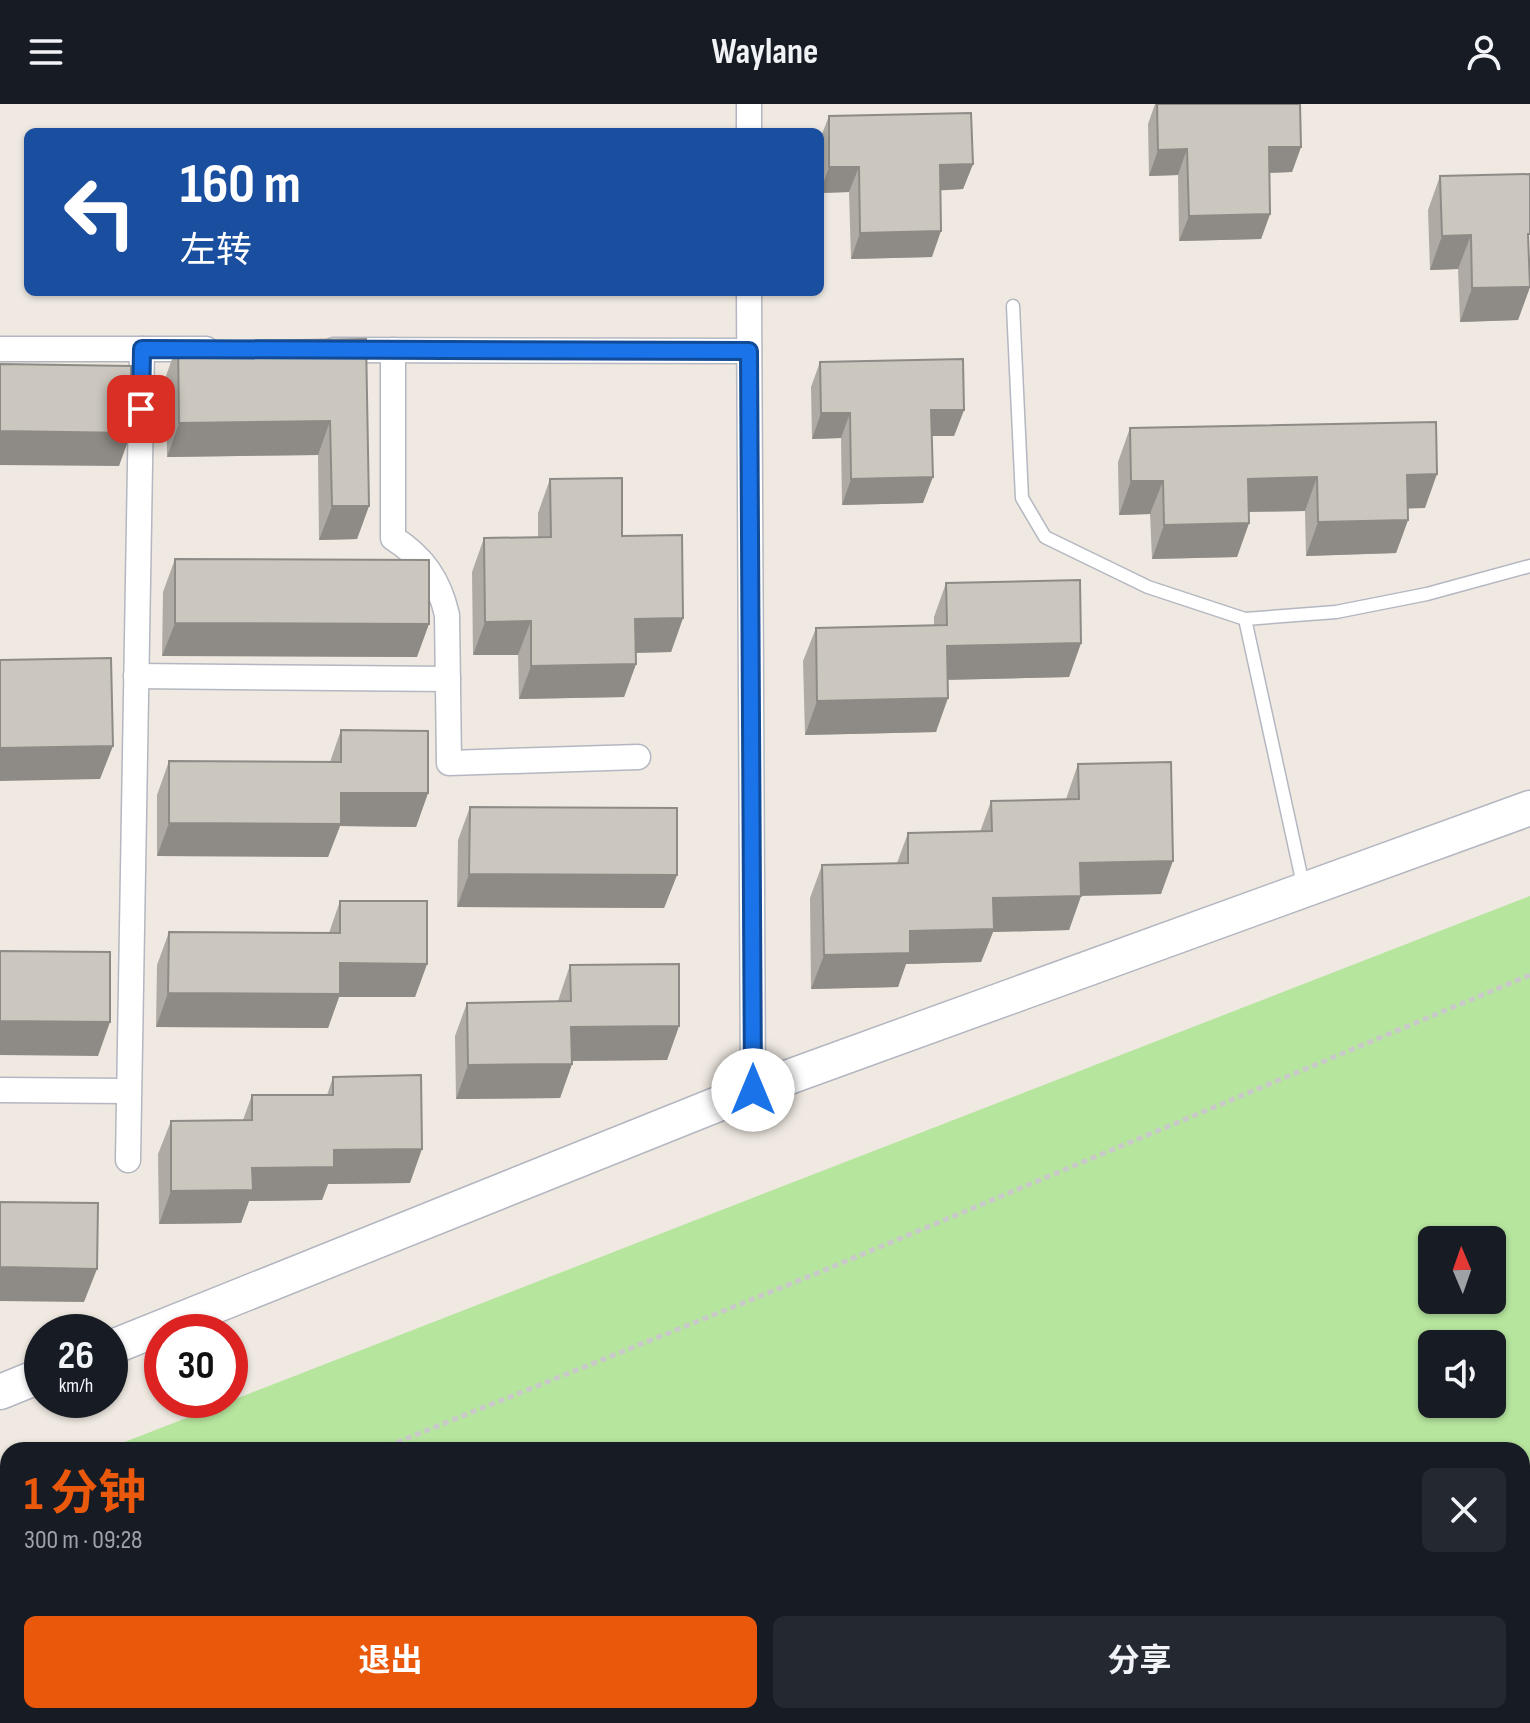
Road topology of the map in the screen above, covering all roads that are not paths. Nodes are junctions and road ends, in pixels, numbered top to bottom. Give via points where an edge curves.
1 (749, 104) edge
2 (749, 128) edge
3 (749, 296) edge
4 (1013, 306) dead end
5 (0, 349) edge
6 (142, 349) junction
7 (236, 349) edge
8 (315, 350) edge
9 (393, 350) junction
10 (749, 351) junction
11 (1530, 566) edge
12 (1245, 619) junction
13 (136, 676) junction
14 (448, 679) junction
15 (638, 757) dead end
16 (1530, 808) edge
17 (1304, 890) junction
18 (0, 1090) edge
19 (753, 1090) junction
20 (128, 1091) junction
21 (128, 1160) dead end
22 (128, 1341) edge
23 (24, 1382) edge
24 (0, 1392) edge

1 - 2 street
3 - 10 street
4 - 12 lane via 1022,498 1045,537 1148,587
5 - 6 street
6 - 7 street
6 - 13 street
8 - 9 street
9 - 10 street
9 - 14 street via 393,538 422,561 442,595
10 - 19 street
11 - 12 lane via 1336,612
12 - 17 lane
13 - 14 street
13 - 20 street
14 - 15 street via 449,763
16 - 17 main road
17 - 19 main road
18 - 20 street
19 - 22 main road
20 - 21 street
23 - 24 main road

